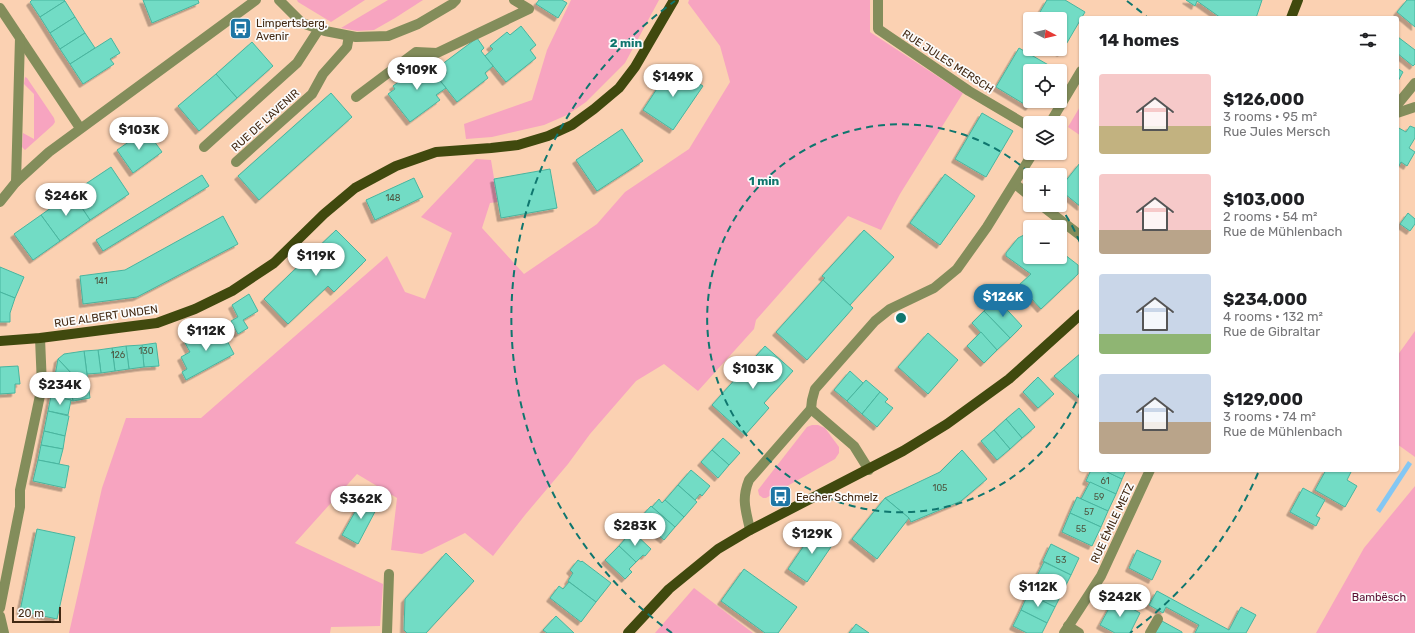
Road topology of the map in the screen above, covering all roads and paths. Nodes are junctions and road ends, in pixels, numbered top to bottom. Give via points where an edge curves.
1 (256, 0) edge
2 (280, 0) edge
3 (456, 0) edge
4 (514, 0) edge
5 (674, 0) edge
6 (878, 0) edge
7 (1298, 0) edge
8 (0, 8) edge
9 (1292, 16) edge
10 (319, 29) junction
11 (349, 36) junction
12 (20, 38) junction
13 (1079, 74) edge
14 (1415, 83) edge
15 (356, 97) dead end
16 (1399, 103) edge
17 (1415, 107) edge
18 (1399, 112) edge
19 (1054, 116) edge
20 (1023, 123) edge
21 (80, 128) junction
22 (204, 147) dead end
23 (1029, 160) edge
24 (236, 162) dead end
25 (16, 182) junction
26 (1014, 184) junction
27 (1023, 191) edge
28 (0, 202) edge
29 (1050, 212) edge
30 (1079, 234) edge
31 (1079, 316) edge
32 (40, 338) junction
33 (0, 341) edge
34 (811, 409) junction
35 (869, 470) junction
36 (1149, 472) edge
37 (750, 530) junction
38 (389, 574) dead end
39 (0, 608) edge
40 (0, 616) edge
41 (1158, 619) dead end
42 (1066, 630) edge
43 (4, 633) edge
44 (387, 633) edge
45 (628, 633) edge
46 (1080, 633) edge
47 (1150, 633) edge

1 - 21 street
2 - 10 street via 302,23
3 - 11 street via 418,24 388,36
4 - 15 street via 528,9 437,52 416,52
5 - 32 main road, RUE ALBERT UNDEN via 636,67 618,88 572,124 548,136 518,144 436,152 396,166 355,188 274,263 232,291 195,309 157,323
6 - 20 street, RUE JULES MERSCH via 878,29 969,91
7 - 9 main road
8 - 12 street
10 - 11 street
10 - 22 street, RUE DE L'AVENIR via 297,63
11 - 24 street, RUE DE L'AVENIR via 347,47 323,74 312,94
12 - 21 street
12 - 25 street
13 - 19 street
14 - 16 street
17 - 18 street
21 - 25 street
23 - 26 street
25 - 28 street
26 - 27 street
26 - 34 street via 957,269 934,288 890,309 875,321 815,389
29 - 30 street
31 - 35 main road via 1009,379 947,424
32 - 33 main road, RUE ALBERT UNDEN
32 - 39 street via 42,386 20,490 20,507
34 - 35 street via 854,446
34 - 37 street via 749,480 744,500
35 - 37 main road
36 - 42 street, RUE ÉMILE METZ via 1101,576
37 - 45 main road via 718,549 686,574
38 - 44 street
40 - 43 street
41 - 47 street
42 - 46 street, RUE ÉMILE METZ

